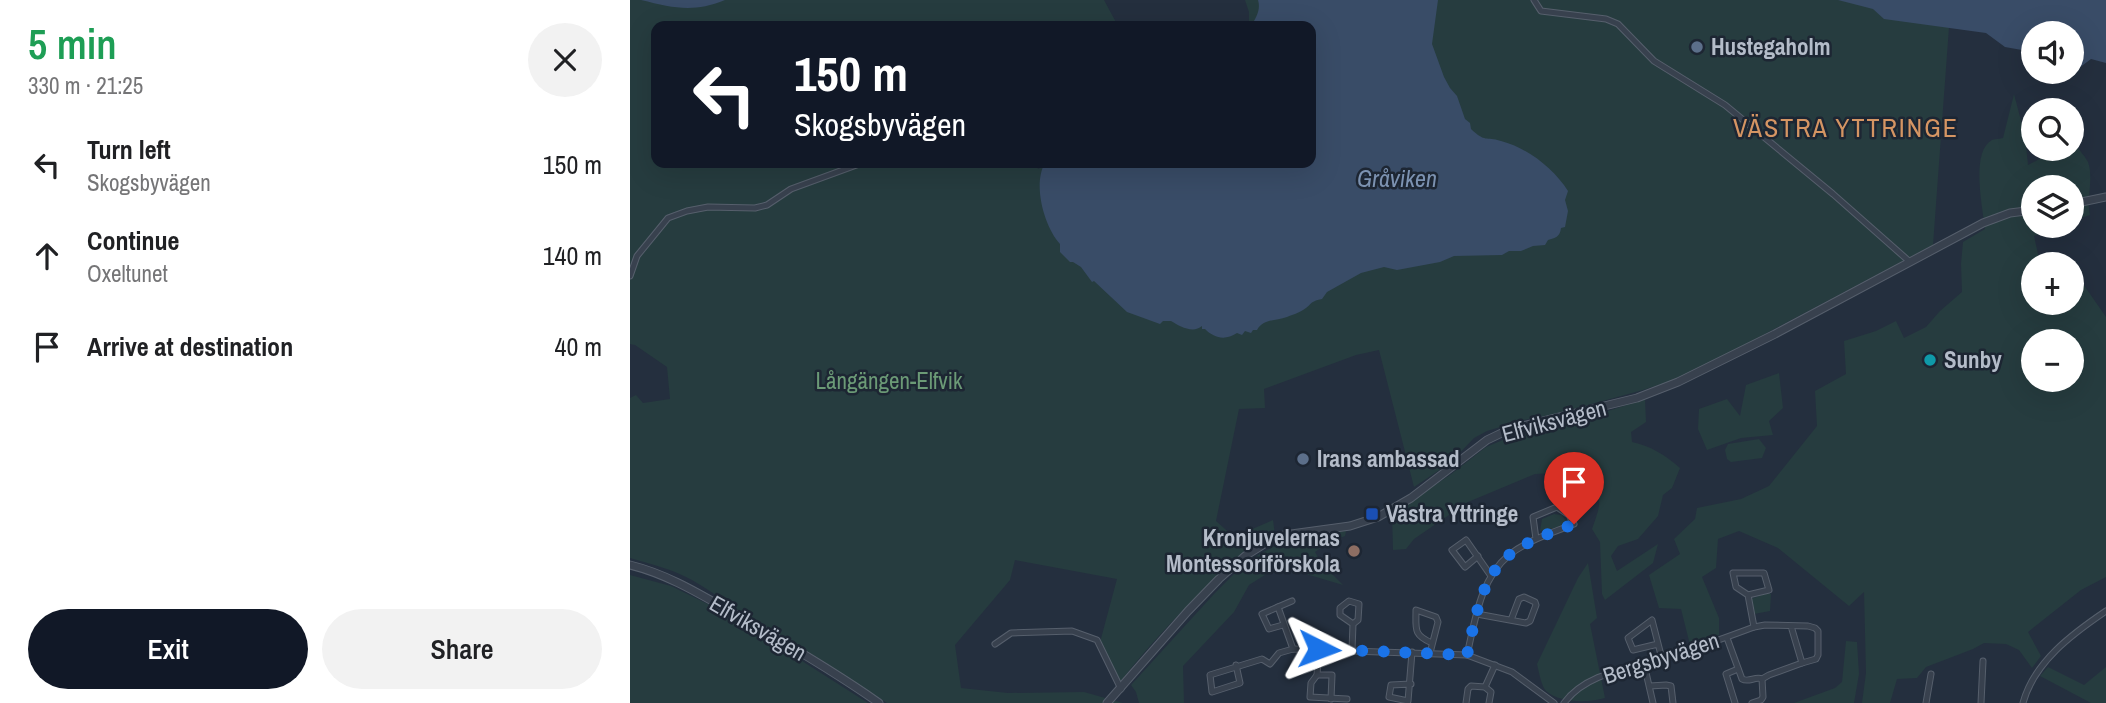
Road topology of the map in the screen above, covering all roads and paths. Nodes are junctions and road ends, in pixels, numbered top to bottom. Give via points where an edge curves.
1 (1534, 0) edge
2 (848, 168) edge
3 (2106, 197) edge
4 (2084, 202) edge
5 (2021, 212) edge
6 (1910, 262) junction
7 (630, 276) edge
8 (1536, 539) junction
9 (1478, 556) junction
10 (630, 565) edge
11 (1491, 576) junction
12 (1748, 594) junction
13 (1292, 601) dead end
14 (1278, 607) junction
15 (2106, 611) edge
16 (1476, 614) junction
17 (1511, 620) junction
18 (1353, 624) junction
19 (1283, 625) junction
20 (1791, 626) junction
21 (1754, 628) junction
22 (1727, 638) junction
23 (1432, 643) junction
24 (995, 644) dead end
25 (1658, 644) junction
26 (1293, 649) junction
27 (1319, 649) junction
28 (1352, 650) junction
29 (1412, 652) junction
30 (1430, 653) junction
31 (1467, 655) junction
32 (1662, 659) junction
33 (1983, 661) dead end
34 (1802, 663) junction
35 (1644, 664) junction
36 (1495, 665) junction
37 (1236, 666) junction
38 (1738, 669) junction
39 (1931, 674) dead end
40 (1317, 675) junction
41 (1762, 679) junction
42 (1411, 684) junction
43 (1485, 687) junction
44 (1650, 687) junction
45 (1121, 689) junction
46 (1331, 699) junction
47 (1347, 699) dead end
48 (879, 703) edge
49 (1107, 703) edge
50 (1466, 703) edge
51 (1489, 703) edge
52 (1554, 703) edge
53 (1564, 703) edge
54 (1653, 703) edge
55 (1673, 703) edge
56 (1735, 703) edge
57 (1752, 703) edge
58 (1926, 703) edge
59 (1981, 703) edge
60 (2023, 703) edge

1 - 6 street via 1541,11 1618,24 1654,61 1725,105
2 - 7 street via 791,189 767,205 708,207 668,218 637,256
3 - 4 street
5 - 6 street, Elfviksvägen via 1983,223
6 - 45 street, Elfviksvägen via 1678,382 1637,398 1510,429 1378,517 1269,541 1219,579
8 - 8 street via 1549,534 1574,524 1557,507 1532,517
8 - 11 street via 1510,555
9 - 9 street via 1466,540 1452,550 1465,567
9 - 11 street
10 - 48 street, Elfviksvägen via 681,584 822,664
11 - 16 street
12 - 12 street via 1769,590 1765,573 1733,573 1736,587
12 - 21 street
13 - 14 street
14 - 19 street
14 - 19 street via 1262,614 1269,629
15 - 60 street via 2045,662
16 - 17 street
16 - 31 street
17 - 17 street via 1529,622 1536,603 1520,598
18 - 18 street via 1358,620 1359,604 1349,601 1340,608 1340,615
18 - 28 street
19 - 26 street
20 - 21 street, Bergsbyvägen
20 - 34 street
20 - 34 street via 1818,631 1817,658
21 - 22 street, Bergsbyvägen
22 - 32 street, Bergsbyvägen
22 - 38 street
23 - 23 street via 1436,617 1416,610 1417,634
23 - 30 street
24 - 45 street via 1011,634 1072,631 1097,640
25 - 25 street via 1652,620 1628,638 1633,650
25 - 32 street
26 - 27 street
26 - 37 street via 1279,653 1270,664 1262,659
27 - 28 street
27 - 40 street
28 - 29 street
29 - 30 street
29 - 42 street
30 - 31 street
31 - 36 street
32 - 35 street, Bergsbyvägen
33 - 59 street
34 - 41 street
35 - 44 street
35 - 53 street, Bergsbyvägen via 1600,676
36 - 43 street
36 - 52 street
37 - 37 street via 1210,675 1212,692 1240,683
38 - 41 street via 1745,681
38 - 56 street via 1726,674
39 - 58 street
40 - 46 street via 1332,676
40 - 46 street via 1311,682 1310,697
41 - 57 street via 1763,697
42 - 42 street via 1408,701 1389,697 1391,685
43 - 50 street via 1469,688
43 - 51 street via 1492,694
44 - 54 street
44 - 55 street via 1671,686
45 - 49 street, Elfviksvägen
46 - 47 street

